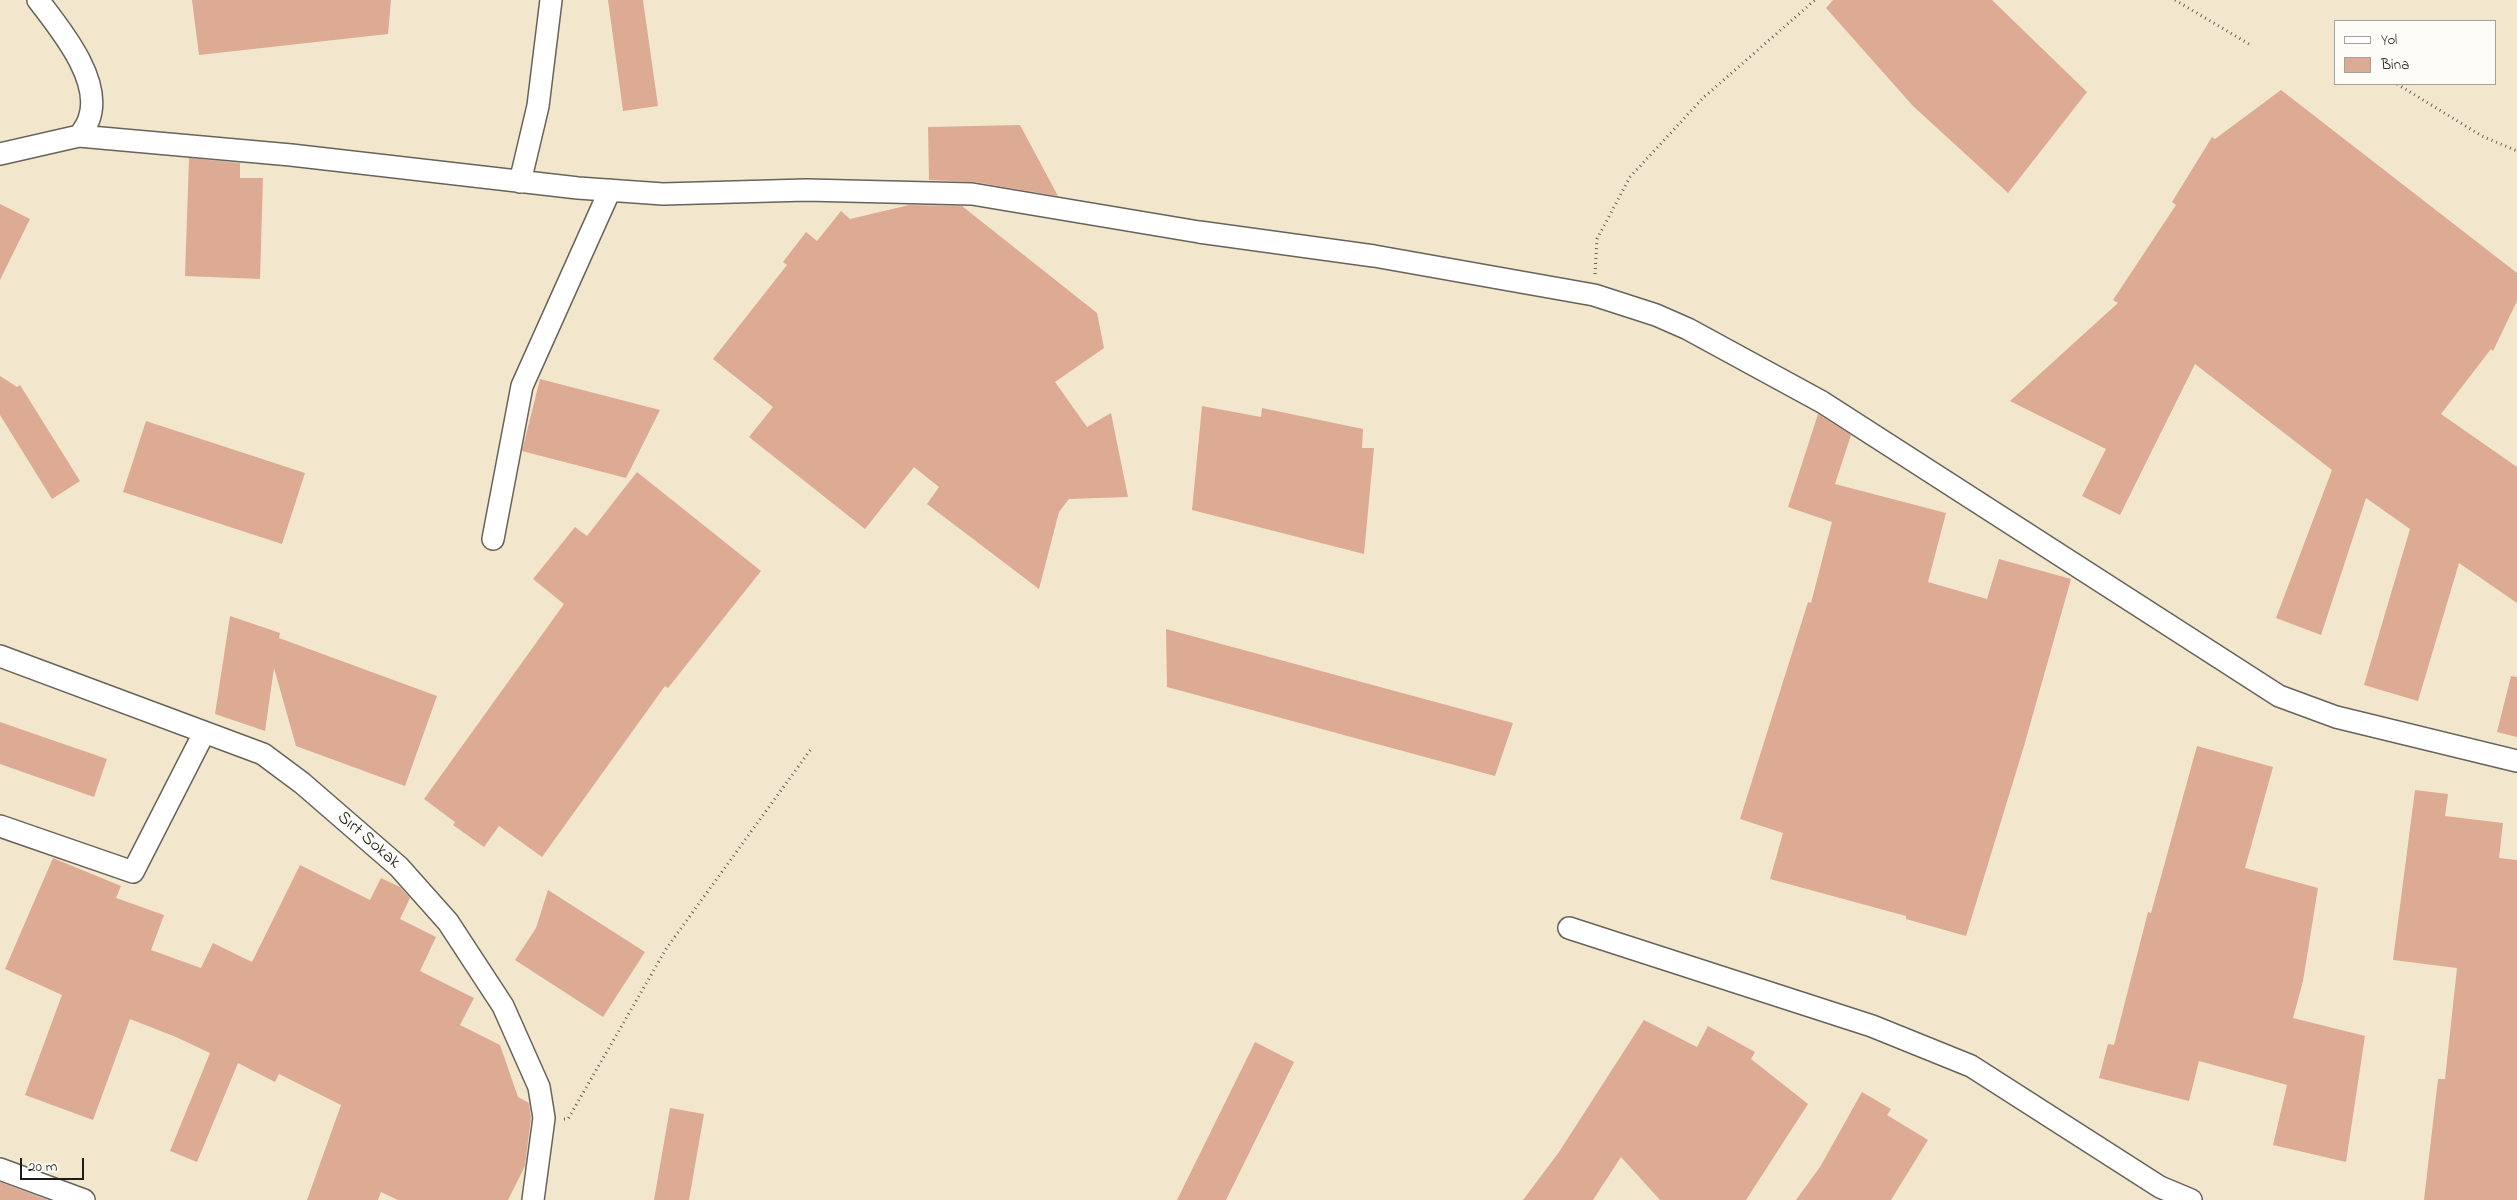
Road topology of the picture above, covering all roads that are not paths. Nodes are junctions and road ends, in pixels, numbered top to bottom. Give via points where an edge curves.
1 (38, 0) edge
2 (551, 0) edge
3 (80, 136) junction
4 (0, 154) edge
5 (520, 182) junction
6 (610, 190) junction
7 (493, 539) dead end
8 (0, 656) edge
9 (204, 733) junction
10 (2517, 761) edge
11 (0, 826) edge
12 (1569, 928) dead end
13 (0, 1169) edge
14 (84, 1200) edge
15 (533, 1200) edge
16 (2191, 1200) edge

1 - 3 street via 69,41 92,92 90,119
2 - 5 street via 538,106
3 - 4 street
3 - 5 street via 291,155
5 - 6 street
6 - 7 street via 522,386
6 - 10 street via 663,194 806,190 972,194 1199,232 1374,256 1594,295 1688,329 1822,402 2279,696 2336,716
8 - 9 street, Sırt Sokak
9 - 11 street via 133,872
9 - 15 street, Sırt Sokak via 263,754 302,783 399,867 448,922 503,1006 539,1087 544,1118
12 - 16 street via 1872,1026 1970,1066 2160,1187
13 - 14 street

